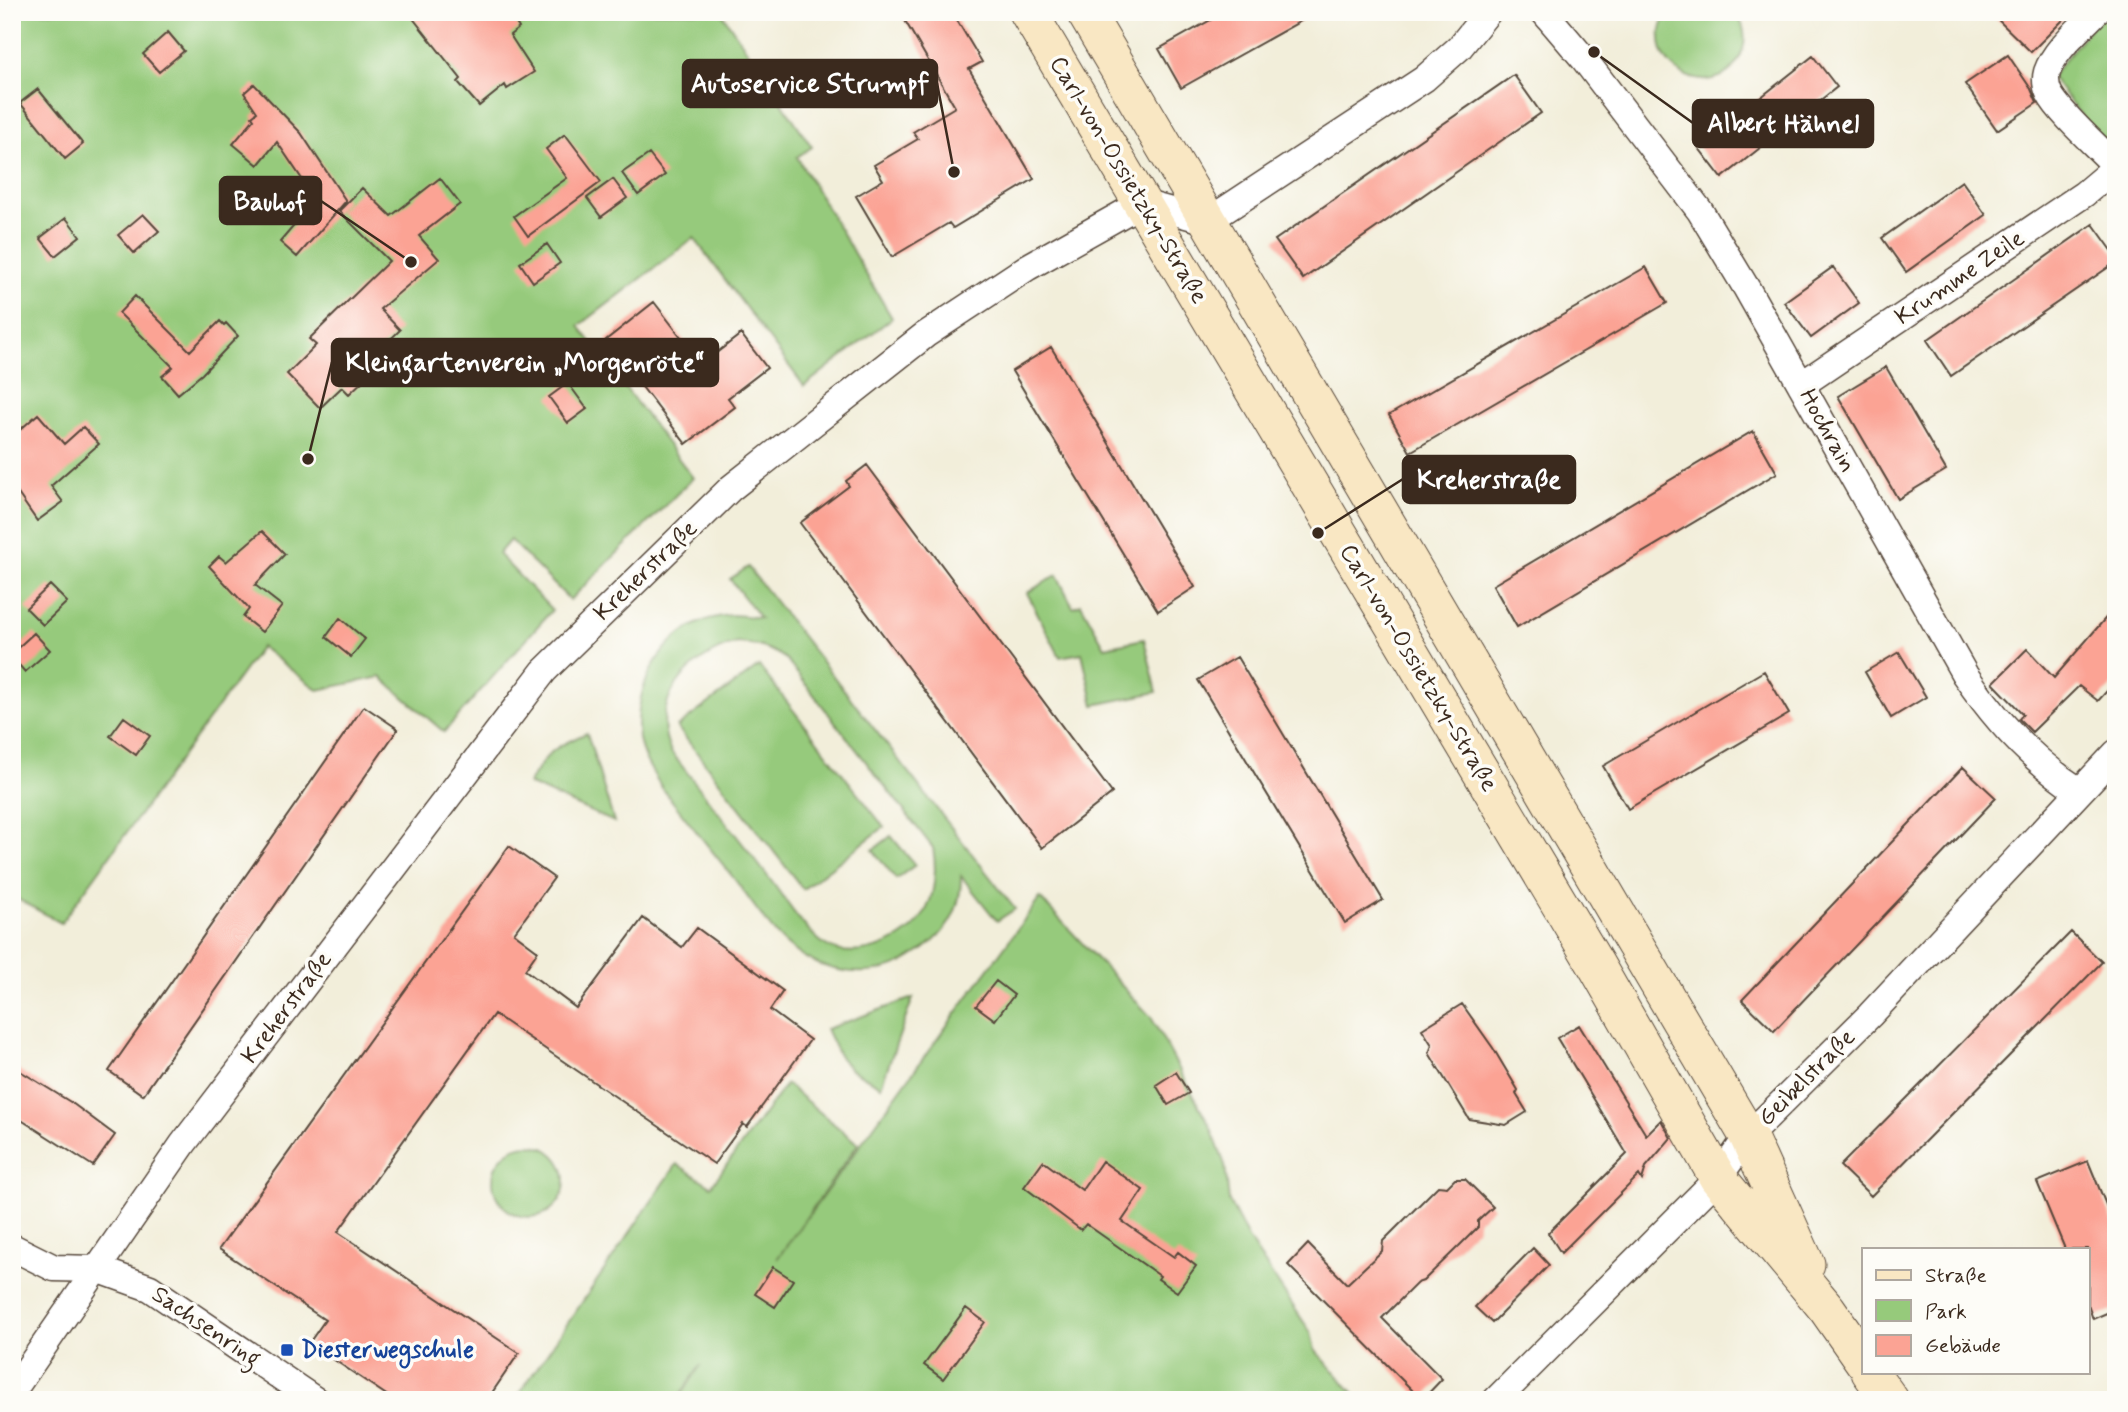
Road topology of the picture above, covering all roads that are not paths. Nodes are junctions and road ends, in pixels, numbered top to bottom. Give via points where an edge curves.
1 (1028, 12) edge
2 (1085, 12) edge
3 (1488, 12) edge
4 (1545, 12) edge
5 (2096, 12) edge
6 (2116, 167) edge
7 (1142, 203) junction
8 (1208, 220) junction
9 (1801, 385) junction
10 (2116, 753) edge
11 (2080, 791) junction
12 (1748, 1136) junction
13 (1718, 1178) junction
14 (12, 1247) edge
15 (97, 1269) junction
16 (1827, 1309) junction
17 (1862, 1360) edge
18 (1871, 1374) edge
19 (12, 1392) edge
20 (315, 1400) edge
21 (1496, 1400) edge
22 (1890, 1400) edge

1 - 7 street, Carl-von-Ossietzky-Straße
2 - 8 street, Carl-von-Ossietzky-Straße
3 - 8 street via 1460,48 1424,79
4 - 9 street, Hochrain via 1700,211
5 - 6 street via 2056,56 2046,85 2056,103
6 - 9 street, Krumme Zeile via 2084,194
7 - 8 street
7 - 13 street, Carl-von-Ossietzky-Straße
7 - 15 street, Kreherstraße via 1028,267 925,335 731,488 544,671 183,1144
8 - 12 street, Carl-von-Ossietzky-Straße
9 - 11 street, Hochrain via 1965,675 2012,735 2055,776
10 - 11 street, Geibelstraße
11 - 12 street, Geibelstraße via 1870,1015
12 - 13 street, Geibelstraße
12 - 16 street, Carl-von-Ossietzky-Straße
13 - 16 street, Carl-von-Ossietzky-Straße
13 - 21 street, Geibelstraße
14 - 15 street, Sachsenring via 54,1268
15 - 19 street, Kreherstraße
15 - 20 street, Sachsenring via 150,1288
16 - 17 street, Carl-von-Ossietzky-Straße
18 - 22 street

